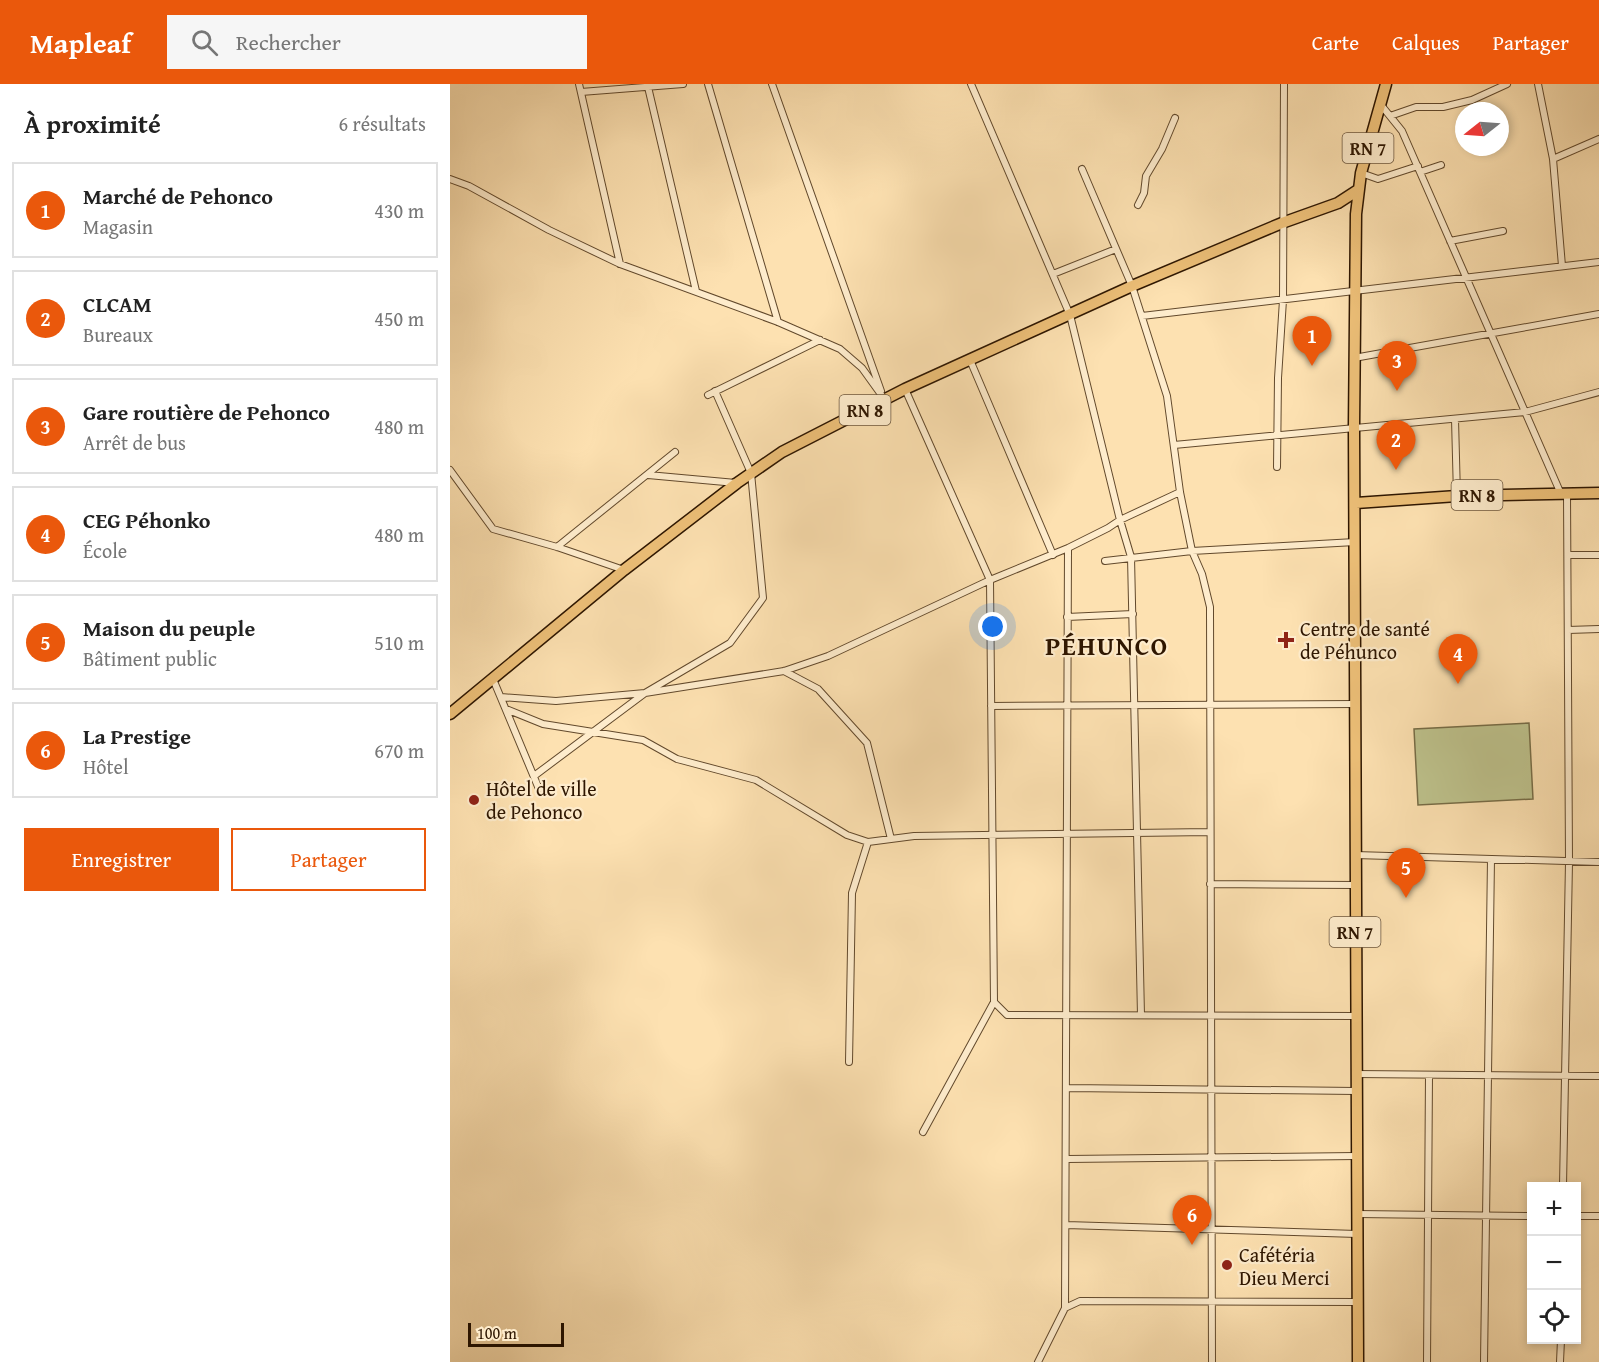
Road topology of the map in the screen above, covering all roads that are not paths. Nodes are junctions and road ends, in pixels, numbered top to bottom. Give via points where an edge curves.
1 (579, 84) edge
2 (683, 84) edge
3 (708, 84) edge
4 (772, 84) edge
5 (971, 84) edge
6 (1284, 84) edge
7 (1386, 84) edge
8 (1507, 84) edge
9 (1538, 84) edge
10 (648, 87) junction
11 (581, 92) junction
12 (1381, 105) junction
13 (1390, 116) junction
14 (1175, 118) dead end
15 (1599, 139) edge
16 (1553, 159) junction
17 (1441, 165) dead end
18 (1082, 169) dead end
19 (1419, 169) junction
20 (1361, 173) junction
21 (450, 179) edge
22 (1358, 190) junction
23 (1338, 203) junction
24 (1138, 205) dead end
25 (1356, 213) junction
26 (1282, 224) junction
27 (1503, 231) dead end
28 (1450, 241) junction
29 (1116, 249) junction
30 (1599, 262) edge
31 (620, 264) junction
32 (1562, 266) junction
33 (1053, 274) junction
34 (1466, 277) junction
35 (1132, 286) junction
36 (696, 291) junction
37 (1354, 291) junction
38 (1283, 300) junction
39 (1599, 314) edge
40 (1070, 315) junction
41 (1142, 316) junction
42 (778, 322) junction
43 (1491, 333) junction
44 (820, 340) junction
45 (1354, 358) junction
46 (970, 360) junction
47 (905, 389) junction
48 (1599, 392) edge
49 (885, 400) junction
50 (1525, 412) junction
51 (1455, 419) junction
52 (1354, 427) junction
53 (1277, 435) junction
54 (1174, 445) junction
55 (675, 452) dead end
56 (1277, 467) dead end
57 (450, 470) edge
58 (751, 473) junction
59 (647, 475) junction
60 (737, 483) junction
61 (1180, 492) junction
62 (1599, 493) edge
63 (1564, 494) junction
64 (1457, 496) junction
65 (1356, 503) junction
66 (1120, 520) junction
67 (1355, 542) junction
68 (557, 547) junction
69 (1068, 548) junction
70 (1192, 551) junction
71 (1053, 555) junction
72 (1568, 555) junction
73 (1599, 555) edge
74 (1131, 557) junction
75 (1105, 561) dead end
76 (624, 570) junction
77 (990, 580) junction
78 (1133, 614) junction
79 (1067, 617) junction
80 (1599, 629) edge
81 (1568, 630) junction
82 (784, 671) junction
83 (493, 679) junction
84 (645, 693) junction
85 (501, 697) junction
86 (1210, 703) junction
87 (1134, 704) junction
88 (1355, 704) junction
89 (1067, 705) junction
90 (991, 706) junction
91 (506, 709) junction
92 (450, 714) edge
93 (594, 732) junction
94 (534, 776) junction
95 (539, 789) dead end
96 (1210, 832) junction
97 (1137, 833) junction
98 (1067, 834) junction
99 (992, 835) junction
100 (891, 839) junction
101 (868, 842) junction
102 (1355, 855) junction
103 (1491, 859) junction
104 (1569, 862) junction
105 (1599, 862) edge
106 (1210, 884) junction
107 (1355, 885) junction
108 (994, 1002) junction
109 (1068, 1015) junction
110 (1141, 1016) junction
111 (1211, 1016) junction
112 (1356, 1016) junction
113 (849, 1062) dead end
114 (1356, 1074) junction
115 (1429, 1075) junction
116 (1488, 1075) junction
117 (1565, 1076) junction
118 (1599, 1076) edge
119 (1067, 1088) junction
120 (1211, 1089) junction
121 (1356, 1091) junction
122 (923, 1132) dead end
123 (1356, 1156) junction
124 (1212, 1158) junction
125 (1066, 1159) junction
126 (1563, 1182) edge
127 (1357, 1214) junction
128 (1428, 1215) junction
129 (1486, 1215) junction
130 (1527, 1216) edge
131 (1581, 1216) edge
132 (1599, 1216) edge
133 (1066, 1225) junction
134 (1213, 1229) junction
135 (1357, 1234) junction
136 (1213, 1302) junction
137 (1358, 1302) junction
138 (1065, 1308) junction
139 (1561, 1344) edge
140 (1038, 1362) edge
141 (1212, 1362) edge
142 (1358, 1362) edge
143 (1427, 1362) edge
144 (1484, 1362) edge
145 (1560, 1362) edge

1 - 11 street
2 - 10 street
3 - 42 street
4 - 49 street
5 - 33 street
6 - 26 street
7 - 12 main road, RN 7
8 - 13 street via 1472,100
9 - 16 street
10 - 11 street
10 - 36 street
11 - 31 street
12 - 13 street
12 - 20 main road, RN 7
13 - 19 street via 1402,131
14 - 24 street via 1146,176
15 - 16 street
16 - 32 street
17 - 19 street
18 - 29 street
19 - 20 street via 1378,179
19 - 28 street
20 - 22 main road, RN 7
21 - 31 street
22 - 23 main road, RN 8
22 - 25 main road, RN 7
23 - 25 main road
23 - 26 main road, RN 8
25 - 37 main road
26 - 35 main road, RN 8
26 - 38 street
27 - 28 street
28 - 34 street
29 - 33 street
29 - 35 street
30 - 32 street
31 - 36 street
32 - 34 street
33 - 40 street
34 - 37 street
34 - 43 street
35 - 40 main road, RN 8
35 - 41 street
36 - 42 street
37 - 38 street
37 - 45 main road
38 - 41 street
38 - 53 street
39 - 43 street
40 - 46 main road, RN 8
40 - 66 street
41 - 54 street via 1167,396
42 - 44 street
43 - 45 street
43 - 50 street
44 - 49 street via 840,349 862,368
44 - 58 street via 711,393
45 - 52 main road
46 - 47 main road, RN 8
46 - 71 street
47 - 49 main road, RN 8
47 - 77 street
48 - 50 street
49 - 58 main road, RN 8 via 782,452
50 - 51 street
50 - 63 street
51 - 52 street
51 - 64 street
52 - 53 street
52 - 65 main road
53 - 54 street
53 - 56 street
54 - 61 street
55 - 59 street
57 - 68 street via 493,529
58 - 60 main road, RN 8
58 - 84 street via 764,598 730,643
59 - 60 street
59 - 68 street
60 - 76 main road, RN 8
61 - 66 street
61 - 70 street
62 - 63 main road, RN 8
63 - 64 main road, RN 8
63 - 72 street
64 - 65 main road, RN 8
65 - 67 main road, RN 7
66 - 69 street
66 - 74 street
67 - 70 street
67 - 88 main road, RN 7
68 - 76 street
69 - 71 street
69 - 79 street
70 - 74 street
70 - 86 street via 1210,607
71 - 77 street
72 - 73 street
72 - 81 street
74 - 75 street
74 - 78 street
76 - 83 main road, RN 8
77 - 82 street via 828,656
77 - 90 street
78 - 79 street
78 - 87 street
79 - 89 street
80 - 81 street
81 - 104 street
82 - 84 street
82 - 100 street via 818,689 867,743
83 - 85 street
83 - 92 main road, RN 8
84 - 85 street via 556,701
84 - 93 street
85 - 91 street
86 - 87 street
86 - 88 street
86 - 96 street
87 - 89 street
87 - 97 street
88 - 102 main road, RN 7
89 - 90 street
89 - 98 street
90 - 99 street
91 - 93 street via 543,724
91 - 94 street
93 - 94 street
93 - 101 street via 643,740 677,759 756,780 847,835
94 - 95 street
96 - 97 street
96 - 106 street
97 - 98 street
97 - 110 street
98 - 99 street
98 - 109 street
99 - 100 street
99 - 108 street
100 - 101 street
101 - 113 street via 852,892
102 - 103 street
102 - 107 main road, RN 7
103 - 104 street
103 - 116 street
104 - 105 street
104 - 117 street
106 - 107 street
106 - 111 street
107 - 112 main road, RN 7
108 - 109 street via 1007,1015
108 - 122 street
109 - 110 street
109 - 119 street
110 - 111 street
111 - 112 street
111 - 120 street
112 - 114 main road, RN 7
114 - 115 street
114 - 121 main road, RN 7
115 - 116 street
115 - 128 street
116 - 117 street
116 - 129 street
117 - 118 street
117 - 126 street
119 - 120 street
119 - 125 street
120 - 121 street
120 - 124 street
121 - 123 main road, RN 7
123 - 124 street
123 - 127 main road, RN 7
124 - 125 street
124 - 134 street
125 - 133 street
127 - 128 street
127 - 135 main road, RN 7
128 - 129 street
128 - 143 street
129 - 130 street
129 - 144 street
131 - 132 street
133 - 134 street
133 - 138 street
134 - 135 street
134 - 136 street
135 - 137 main road, RN 7
136 - 137 street
136 - 138 street via 1080,1301
136 - 141 street
137 - 142 main road, RN 7
138 - 140 street
139 - 145 street

